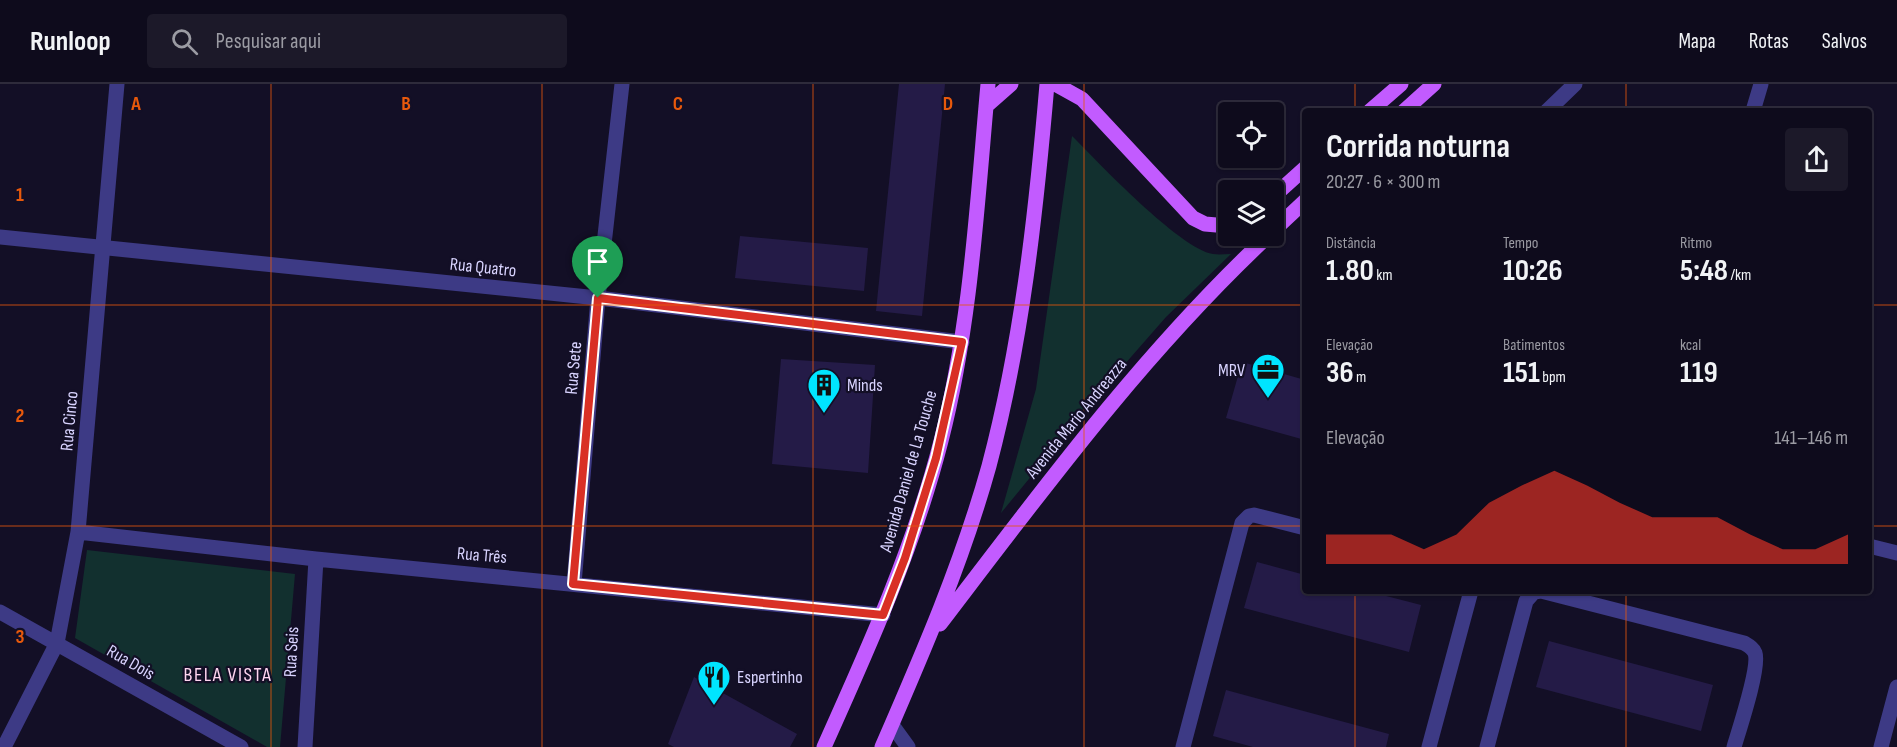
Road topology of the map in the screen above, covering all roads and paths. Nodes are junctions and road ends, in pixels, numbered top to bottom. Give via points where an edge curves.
1 (117, 84) edge
2 (622, 84) edge
3 (988, 84) edge
4 (1011, 84) edge
5 (1047, 84) edge
6 (1055, 84) edge
7 (1078, 84) edge
8 (1401, 84) edge
9 (1434, 84) edge
10 (1575, 84) edge
11 (1761, 84) edge
12 (1082, 99) junction
13 (986, 106) junction
14 (1373, 108) edge
15 (1407, 108) edge
16 (1550, 108) edge
17 (1754, 108) edge
18 (1302, 171) edge
19 (1284, 186) edge
20 (1302, 204) edge
21 (1284, 221) edge
22 (1218, 225) edge
23 (0, 237) edge
24 (1258, 246) edge
25 (104, 248) junction
26 (598, 298) junction
27 (962, 342) junction
28 (1302, 527) edge
29 (78, 532) junction
30 (1872, 547) edge
31 (1897, 553) edge
32 (316, 559) junction
33 (573, 584) junction
34 (1470, 594) edge
35 (1532, 594) edge
36 (1553, 594) edge
37 (0, 612) edge
38 (883, 615) junction
39 (929, 638) junction
40 (57, 642) junction
41 (1897, 687) edge
42 (892, 725) junction
43 (4, 747) edge
44 (241, 747) edge
45 (305, 747) edge
46 (824, 747) edge
47 (882, 747) edge
48 (908, 747) edge
49 (1183, 747) edge
50 (1429, 747) edge
51 (1487, 747) edge
52 (1734, 747) edge
53 (1881, 747) edge

1 - 25 street, Rua Cinco
2 - 26 street, Rua Sete
3 - 13 main road, Avenida Daniel de La Touche
4 - 13 main road
5 - 39 main road via 1028,274 1010,376 982,488
6 - 12 main road
7 - 12 main road
8 - 14 main road
9 - 15 main road
10 - 16 street
11 - 17 street
12 - 22 main road via 1193,218
13 - 27 main road, Avenida Daniel de La Touche
18 - 19 main road
20 - 21 main road
23 - 25 street, Rua Quatro
24 - 39 main road, Avenida Mario Andreazza via 1194,309 1081,439
25 - 26 street, Rua Quatro
25 - 29 street, Rua Cinco
26 - 27 street, Rua Quatro
26 - 33 street, Rua Sete
27 - 38 main road, Avenida Daniel de La Touche via 936,458
28 - 49 street via 1254,515 1242,523
29 - 32 street, Rua Três
29 - 40 street, Rua Cinco
30 - 31 street
32 - 33 street, Rua Três
32 - 45 street, Rua Seis
33 - 38 street, Rua Três
34 - 50 street
35 - 51 street via 1526,601
36 - 52 street via 1751,647 1755,667
37 - 40 street, Rua Dois
38 - 46 main road, Avenida Daniel de La Touche
39 - 42 main road
40 - 43 street, Rua Cinco
40 - 44 street, Rua Dois
41 - 53 street
42 - 47 main road
42 - 48 street

